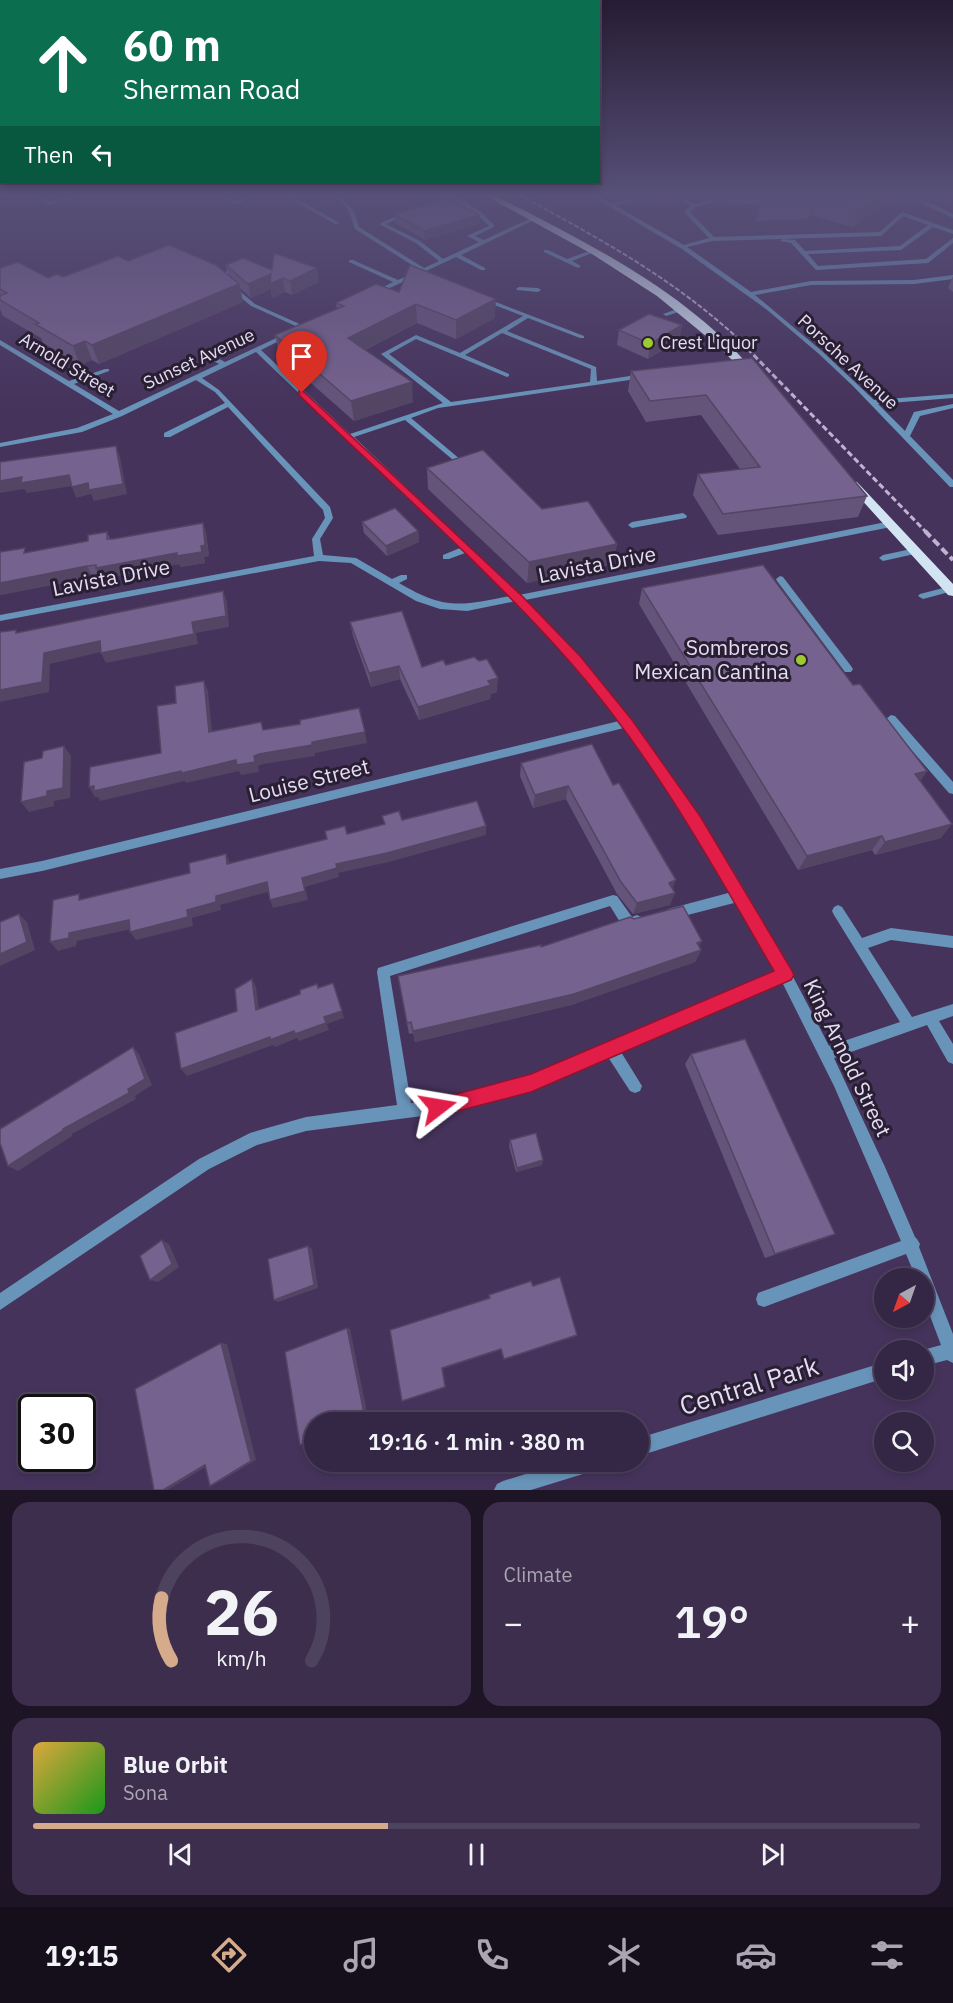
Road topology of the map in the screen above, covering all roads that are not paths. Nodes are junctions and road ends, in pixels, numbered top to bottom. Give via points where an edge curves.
1 (236, 265) edge
2 (359, 265) edge
3 (415, 265) edge
4 (435, 265) edge
5 (475, 265) edge
6 (575, 265) edge
7 (617, 265) edge
8 (707, 265) edge
9 (813, 265) edge
10 (871, 265) edge
11 (578, 266) dead end
12 (483, 269) dead end
13 (424, 270) junction
14 (950, 278) edge
15 (398, 282) junction
16 (953, 283) edge
17 (519, 288) dead end
18 (538, 290) dead end
19 (748, 294) junction
20 (474, 295) edge
21 (366, 297) edge
22 (683, 309) junction
23 (666, 314) dead end
24 (528, 316) junction
25 (313, 322) edge
26 (302, 327) junction
27 (502, 332) junction
28 (582, 338) dead end
29 (0, 342) edge
30 (256, 349) junction
31 (200, 351) dead end
32 (461, 355) junction
33 (224, 364) junction
34 (107, 370) dead end
35 (507, 375) dead end
36 (653, 375) edge
37 (196, 377) junction
38 (757, 380) edge
39 (593, 382) junction
40 (69, 383) junction
41 (953, 389) edge
42 (953, 396) edge
43 (909, 399) junction
44 (921, 401) junction
45 (871, 402) junction
46 (229, 404) junction
47 (449, 404) junction
48 (953, 406) edge
49 (119, 414) junction
50 (917, 414) junction
51 (406, 417) junction
52 (167, 435) dead end
53 (348, 436) junction
54 (906, 436) junction
55 (0, 446) edge
56 (458, 462) edge
57 (844, 474) edge
58 (953, 485) edge
59 (683, 516) dead end
60 (632, 525) dead end
61 (891, 525) junction
62 (466, 549) junction
63 (916, 551) junction
64 (446, 557) dead end
65 (319, 558) junction
66 (883, 558) dead end
67 (404, 577) dead end
68 (780, 579) dead end
69 (392, 583) junction
70 (952, 591) edge
71 (923, 596) dead end
72 (519, 599) junction
73 (0, 618) edge
74 (848, 669) dead end
75 (891, 719) dead end
76 (627, 723) junction
77 (953, 790) edge
78 (0, 874) edge
79 (739, 896) junction
80 (838, 911) dead end
81 (953, 942) edge
82 (860, 945) junction
83 (785, 975) junction
84 (953, 1010) edge
85 (930, 1018) junction
86 (909, 1024) junction
87 (611, 1049) junction
88 (825, 1054) junction
89 (953, 1057) edge
90 (635, 1086) dead end
91 (405, 1112) junction
92 (912, 1244) junction
93 (764, 1299) dead end
94 (0, 1302) edge
95 (952, 1352) edge
96 (934, 1356) edge
97 (874, 1373) edge
98 (649, 1445) edge
99 (561, 1472) edge
100 (503, 1490) edge

1 - 26 street via 222,279 253,305
2 - 15 street
3 - 13 street
4 - 13 street
5 - 12 street
6 - 11 street
7 - 22 main road
8 - 19 street, Porsche Avenue
9 - 10 street via 816,268
13 - 15 street
14 - 16 street
14 - 19 street via 811,283
15 - 21 street
17 - 18 street
19 - 45 street, Porsche Avenue via 819,352
20 - 24 street
22 - 23 street
22 - 38 main road
24 - 27 street
24 - 28 street
25 - 26 street, Sunset Avenue
26 - 30 street, Sunset Avenue
27 - 32 street
27 - 39 street via 594,368
29 - 40 street, Arnold Street
30 - 33 street, Sunset Avenue
30 - 53 street, King Arnold Street
31 - 33 street
32 - 35 street
32 - 47 street via 416,337 384,354
33 - 37 street, Sunset Avenue
34 - 40 street
36 - 39 street
37 - 46 street
37 - 49 street, Sunset Avenue
39 - 47 street
40 - 49 street, Arnold Street
41 - 43 street
42 - 44 street
43 - 44 street
43 - 45 street
44 - 50 street
45 - 54 street, Porsche Avenue
46 - 52 street
46 - 65 street via 327,509 330,518 316,539
47 - 51 street
48 - 50 street
49 - 55 street, Sunset Avenue via 79,430
50 - 54 street
51 - 53 street
51 - 56 street
53 - 62 street, King Arnold Street
54 - 58 street, Porsche Avenue
57 - 61 main road
59 - 60 street
61 - 63 main road
61 - 72 street, Lavista Drive
62 - 64 street
62 - 72 street, King Arnold Street
63 - 66 street
63 - 70 main road
65 - 69 street, Lavista Drive via 353,560
65 - 73 street, Lavista Drive
67 - 69 street
68 - 74 street
69 - 72 street, Lavista Drive via 440,606 467,608
70 - 71 street
72 - 76 street, King Arnold Street
75 - 77 street
76 - 78 street, Louise Street
76 - 79 street, King Arnold Street via 695,821
79 - 83 street, King Arnold Street
79 - 91 street via 629,923 614,900 383,972
80 - 82 street
81 - 82 street via 891,934
82 - 86 street
83 - 87 street
83 - 88 street, King Arnold Street
84 - 85 street
85 - 86 street
85 - 89 street
86 - 88 street
87 - 90 street
87 - 91 street via 531,1083
88 - 92 street, King Arnold Street
91 - 94 street via 306,1124 255,1138 204,1164
92 - 93 street
92 - 95 street, King Arnold Street
95 - 96 street
97 - 98 street, Central Park
99 - 100 street

